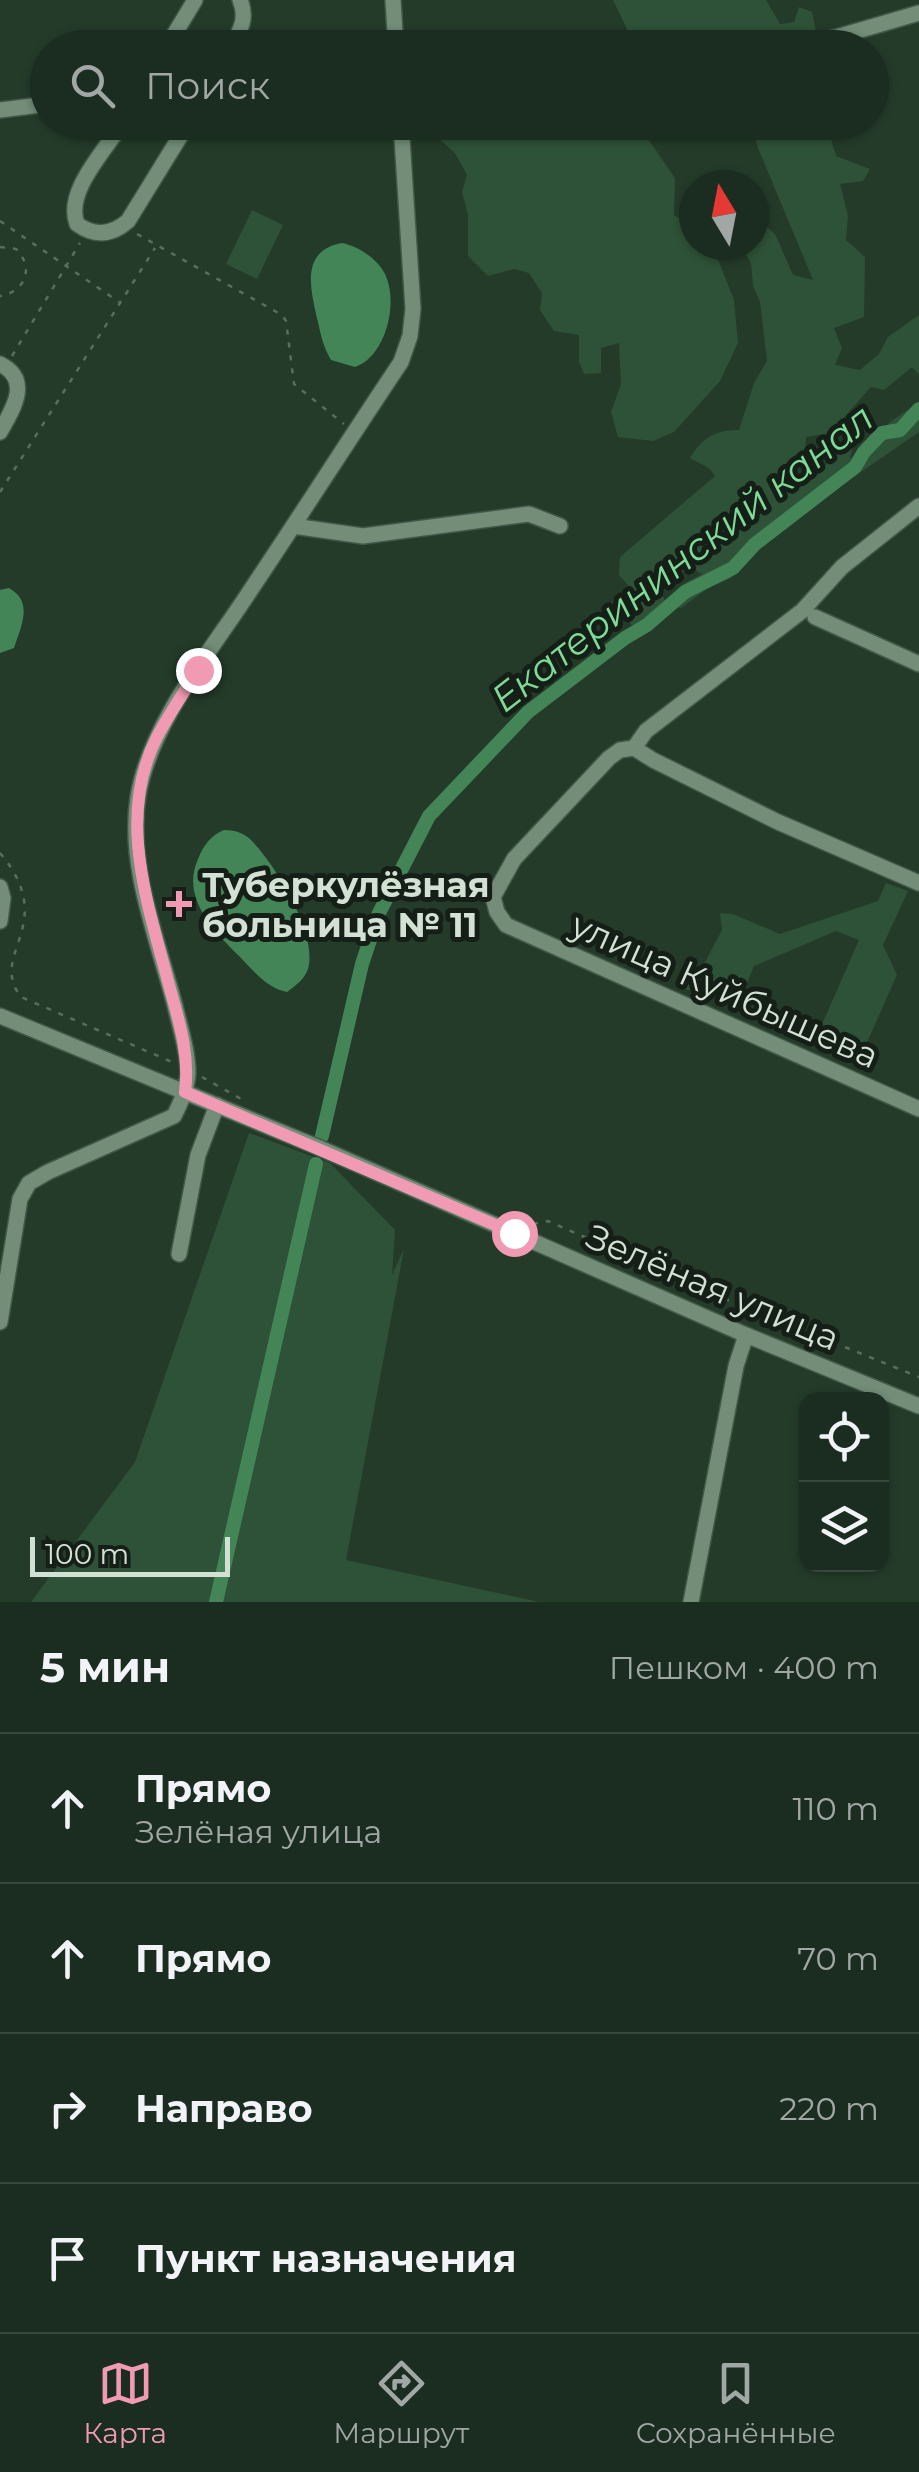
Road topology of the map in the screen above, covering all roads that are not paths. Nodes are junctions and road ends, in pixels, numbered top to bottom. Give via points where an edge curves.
1 (195, 0) edge
2 (240, 0) edge
3 (393, 0) edge
4 (919, 14) edge
5 (177, 30) edge
6 (241, 30) edge
7 (395, 30) edge
8 (863, 30) edge
9 (30, 106) edge
10 (0, 110) edge
11 (112, 140) edge
12 (177, 140) edge
13 (402, 140) edge
14 (3, 365) edge
15 (0, 432) edge
16 (919, 506) edge
17 (293, 526) junction
18 (560, 526) dead end
19 (815, 617) dead end
20 (919, 664) edge
21 (634, 748) junction
22 (919, 883) edge
23 (0, 887) edge
24 (0, 921) edge
25 (0, 1016) edge
26 (185, 1092) junction
27 (217, 1106) junction
28 (919, 1109) edge
29 (180, 1254) dead end
30 (0, 1322) edge
31 (746, 1335) junction
32 (919, 1406) edge
33 (692, 1602) edge

1 - 5 street
2 - 6 street
3 - 7 street
4 - 8 street
9 - 10 street
11 - 12 street via 72,211 77,224 100,234 122,226
13 - 17 street via 410,336 402,362
14 - 15 street via 18,386
16 - 21 street via 842,567 802,611 646,731
17 - 18 street via 364,536 529,514
17 - 26 street via 156,738 138,797 143,885 183,1039
19 - 20 street
21 - 22 street via 778,822
21 - 28 street, улица Куйбышева via 609,758 514,859 494,897 506,924
23 - 24 street
25 - 26 street, Зелёная улица
26 - 27 street, Зелёная улица
26 - 30 street via 174,1116 29,1183 20,1199
27 - 29 street via 198,1154
27 - 31 street, Зелёная улица
31 - 32 street, Зелёная улица
31 - 33 street

